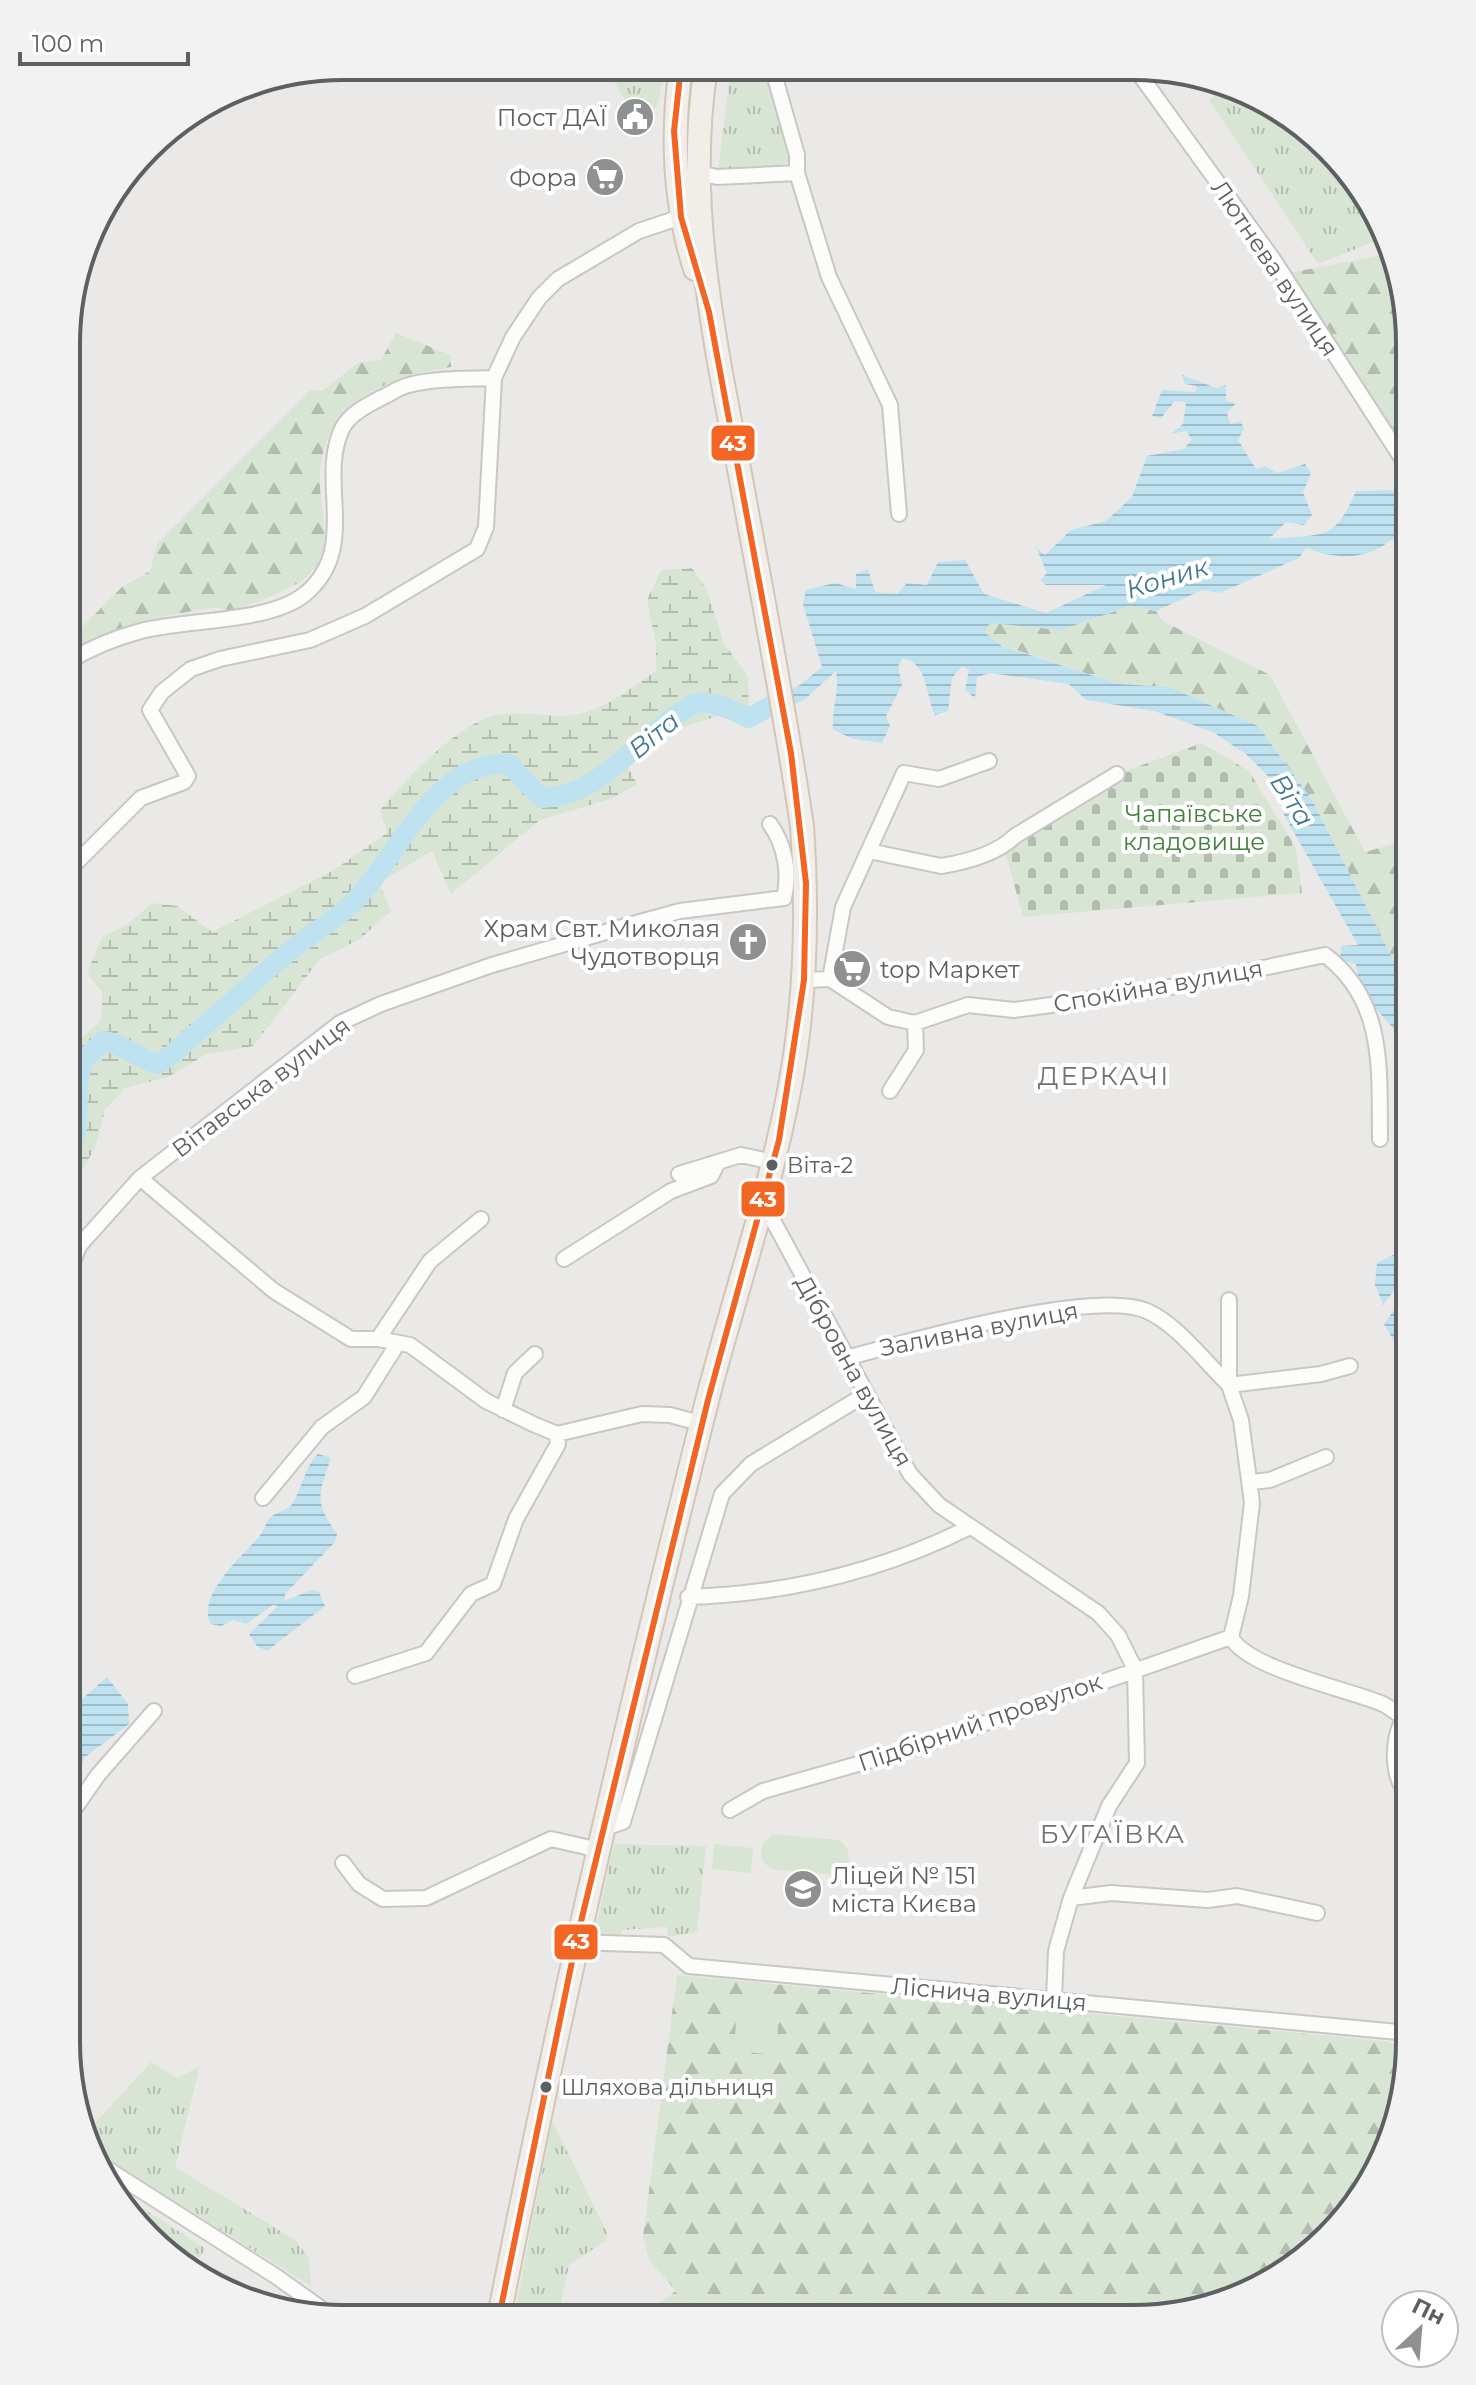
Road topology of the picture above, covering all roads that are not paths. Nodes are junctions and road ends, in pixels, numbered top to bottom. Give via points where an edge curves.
1 (680, 80) edge
2 (704, 80) edge
3 (776, 80) edge
4 (1144, 81) edge
5 (698, 173) junction
6 (797, 173) junction
7 (681, 217) junction
8 (709, 312) junction
9 (494, 378) junction
10 (1396, 449) edge
11 (899, 514) dead end
12 (80, 655) edge
13 (989, 761) dead end
14 (1117, 774) dead end
15 (770, 824) dead end
16 (869, 851) junction
17 (80, 859) edge
18 (830, 979) junction
19 (804, 980) junction
20 (915, 1023) junction
21 (890, 1091) dead end
22 (1380, 1139) dead end
23 (718, 1162) junction
24 (773, 1162) junction
25 (679, 1174) dead end
26 (140, 1178) junction
27 (763, 1202) junction
28 (481, 1219) dead end
29 (80, 1245) edge
30 (564, 1259) dead end
31 (1229, 1300) dead end
32 (378, 1339) junction
33 (398, 1343) junction
34 (535, 1354) dead end
35 (846, 1358) junction
36 (1350, 1366) dead end
37 (1229, 1385) junction
38 (866, 1394) junction
39 (503, 1410) junction
40 (703, 1424) junction
41 (557, 1434) junction
42 (1326, 1457) dead end
43 (1251, 1482) junction
44 (263, 1498) dead end
45 (970, 1527) junction
46 (688, 1597) junction
47 (1231, 1637) junction
48 (1135, 1669) junction
49 (355, 1676) dead end
50 (154, 1711) dead end
51 (1395, 1712) edge
52 (80, 1801) edge
53 (730, 1810) dead end
54 (604, 1828) junction
55 (599, 1850) junction
56 (343, 1863) dead end
57 (1071, 1898) junction
58 (1317, 1913) dead end
59 (576, 1942) junction
60 (1054, 1999) junction
61 (1395, 2032) edge
62 (116, 2174) edge
63 (314, 2303) edge
64 (501, 2305) edge

1 - 7 main road via 674,131
2 - 5 main road
3 - 6 street via 797,155
4 - 10 street, Лютнева вулиця via 1273,259
5 - 6 street
5 - 8 main road
6 - 11 street via 829,277 890,405
7 - 8 main road
7 - 9 street via 639,231 558,279 513,337
8 - 19 main road via 791,753 805,869
9 - 12 street via 406,385 364,407 344,425 336,448 333,552 305,594 265,615 141,631
9 - 17 street via 486,527 477,549 365,616 310,640 191,669 162,692 150,710 188,776 141,798
13 - 16 street via 939,779 904,773
14 - 16 street via 1004,847 952,864
15 - 26 street, Вітавська вулиця via 781,839 788,882 784,898 654,918 381,1004 340,1023
16 - 18 street via 843,907
18 - 19 street
18 - 20 street via 888,1017
19 - 24 main road
20 - 21 street via 916,1050
20 - 22 street, Спокійна вулиця via 968,1005 1014,1010 1044,1006 1177,986 1325,955 1339,966 1373,1020
23 - 24 street via 741,1155
23 - 25 street
23 - 30 street via 711,1176 671,1191
24 - 27 main road
26 - 29 street, Вітавська вулиця
26 - 32 street via 274,1291 351,1339
27 - 35 street, Дібровна вулиця
27 - 40 main road
28 - 32 street via 430,1261
31 - 37 street
32 - 33 street
33 - 39 street via 410,1345
33 - 44 street via 364,1397 322,1427
34 - 39 street via 515,1373
35 - 37 street, Заливна вулиця via 1035,1313 1131,1307 1163,1321
35 - 38 street, Дібровна вулиця
36 - 37 street
37 - 43 street
38 - 45 street, Дібровна вулиця via 910,1474 939,1505
38 - 46 street via 751,1464 722,1494
39 - 41 street
40 - 41 street via 642,1414
40 - 54 main road
41 - 49 street via 558,1444 516,1519 493,1584 471,1594 426,1653
42 - 43 street via 1270,1480
43 - 47 street via 1250,1524
45 - 46 street via 929,1547 825,1581 744,1595
45 - 48 street, Дібровна вулиця via 1098,1613 1118,1635
46 - 54 street via 623,1822
47 - 48 street, Підбірний провулок
47 - 51 street via 1239,1648 1269,1665
48 - 53 street, Підбірний провулок via 914,1748 763,1791
48 - 57 street, Дібровна вулиця via 1137,1763 1109,1806
50 - 52 street
54 - 55 main road
55 - 56 street via 551,1839 426,1898 383,1899 359,1884
55 - 59 main road
57 - 58 street via 1111,1893 1208,1900 1237,1896
57 - 60 street, Дібровна вулиця via 1056,1951
59 - 60 street, Ліснича вулиця via 664,1945 689,1966
59 - 64 main road
60 - 61 street, Ліснича вулиця
62 - 63 street

